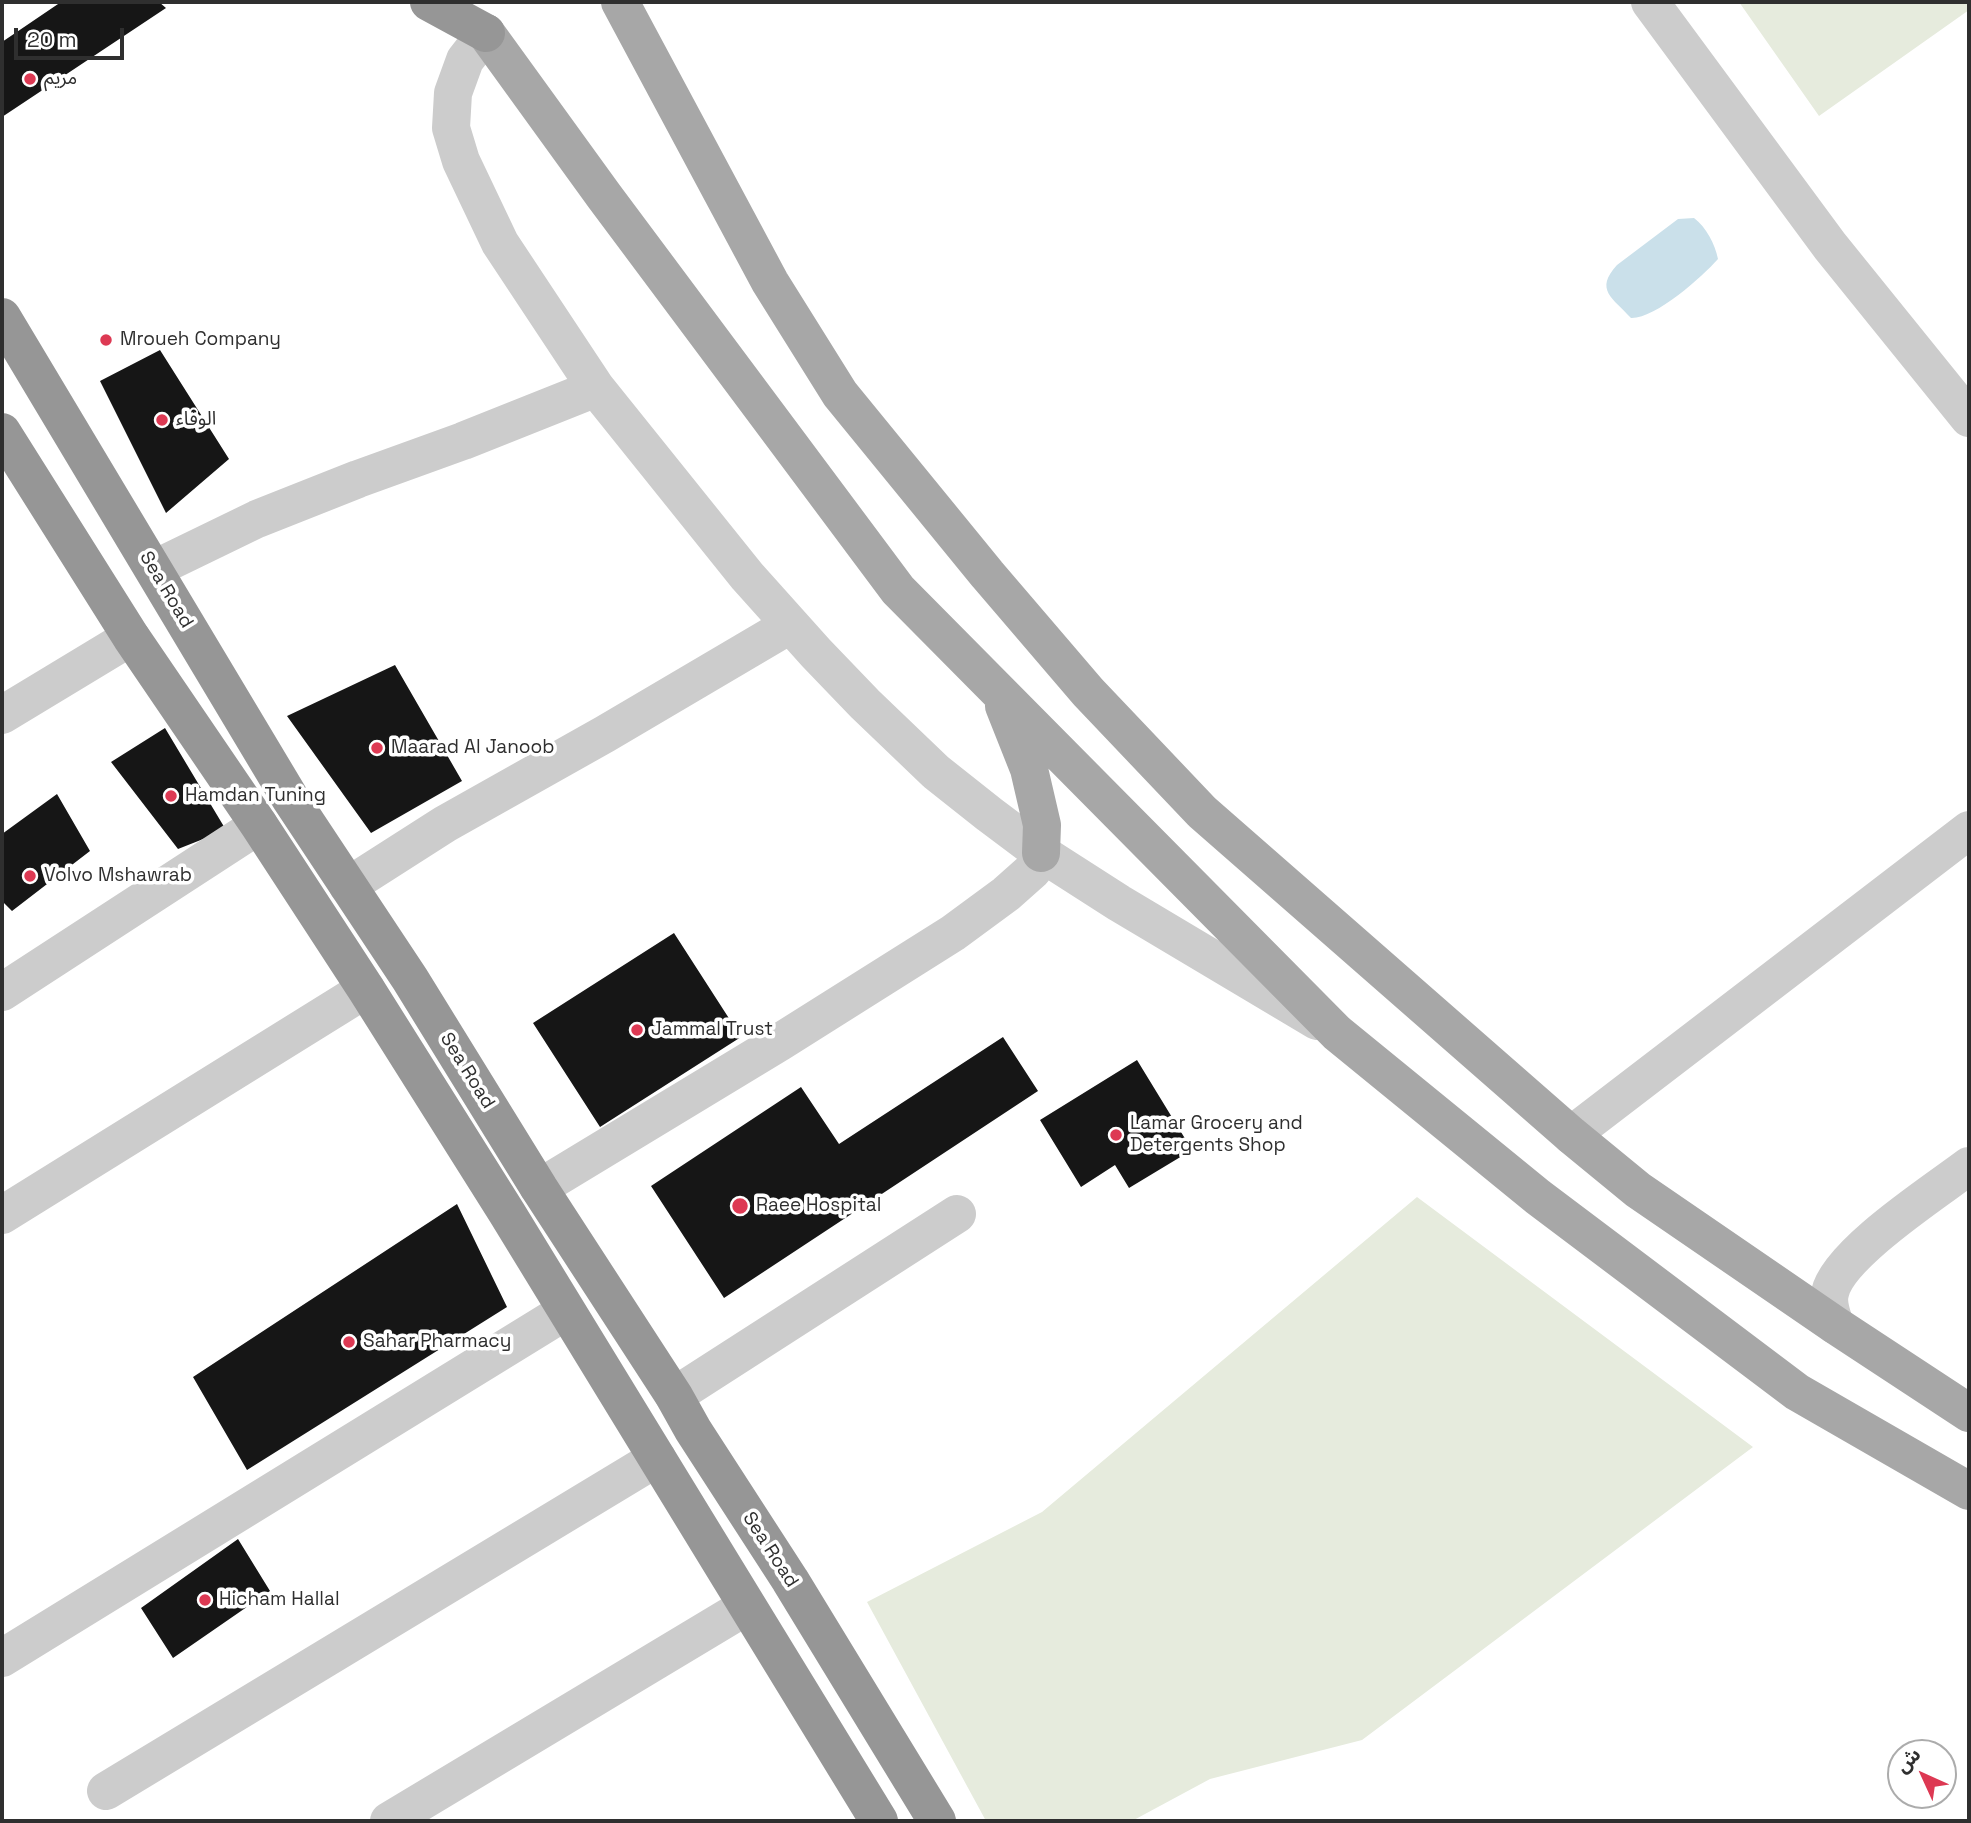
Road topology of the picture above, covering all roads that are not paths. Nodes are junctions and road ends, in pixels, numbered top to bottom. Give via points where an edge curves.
1 (429, 2) edge
2 (464, 2) edge
3 (620, 2) edge
4 (1650, 2) edge
5 (486, 33) junction
6 (2, 317) edge
7 (596, 388) junction
8 (1969, 418) edge
9 (2, 432) edge
10 (154, 569) junction
11 (790, 625) junction
12 (131, 637) junction
13 (998, 691) junction
14 (2, 715) edge
15 (259, 825) junction
16 (1969, 830) edge
17 (1041, 853) junction
18 (348, 886) junction
19 (366, 989) junction
20 (2, 992) edge
21 (1337, 1033) junction
22 (1571, 1135) junction
23 (1969, 1166) edge
24 (539, 1188) junction
25 (957, 1214) dead end
26 (2, 1215) edge
27 (566, 1311) junction
28 (1835, 1325) junction
29 (674, 1396) junction
30 (1969, 1413) edge
31 (657, 1458) junction
32 (1969, 1491) edge
33 (747, 1606) junction
34 (2, 1657) edge
35 (106, 1791) dead end
36 (389, 1821) edge
37 (879, 1821) edge
38 (937, 1821) edge

1 - 5 highway
2 - 5 highway
3 - 22 main road via 771,282 840,394 987,574 1088,692 1202,812
4 - 8 street via 1830,246
5 - 7 street via 464,60 453,93 451,128 461,161 500,243
5 - 13 main road via 898,590
6 - 10 highway, Sea Road
7 - 10 street via 257,519
7 - 11 street
9 - 12 highway
10 - 18 highway, Sea Road via 290,798
11 - 17 street via 936,772
11 - 18 street via 446,824
12 - 14 street
12 - 15 highway
13 - 17 main road via 1029,769 1042,825
13 - 21 main road
15 - 19 highway
15 - 20 street
16 - 22 street
17 - 21 street
17 - 24 street via 1033,870 953,933
18 - 24 highway, Sea Road
19 - 26 street
19 - 27 highway
21 - 32 main road via 1538,1197 1797,1392
22 - 28 main road via 1639,1190
23 - 28 street via 1856,1254 1830,1292
24 - 29 highway, Sea Road
25 - 29 street
27 - 31 highway
27 - 34 street
28 - 30 main road
29 - 38 highway, Sea Road
31 - 33 highway
31 - 35 street
33 - 36 street
33 - 37 highway

